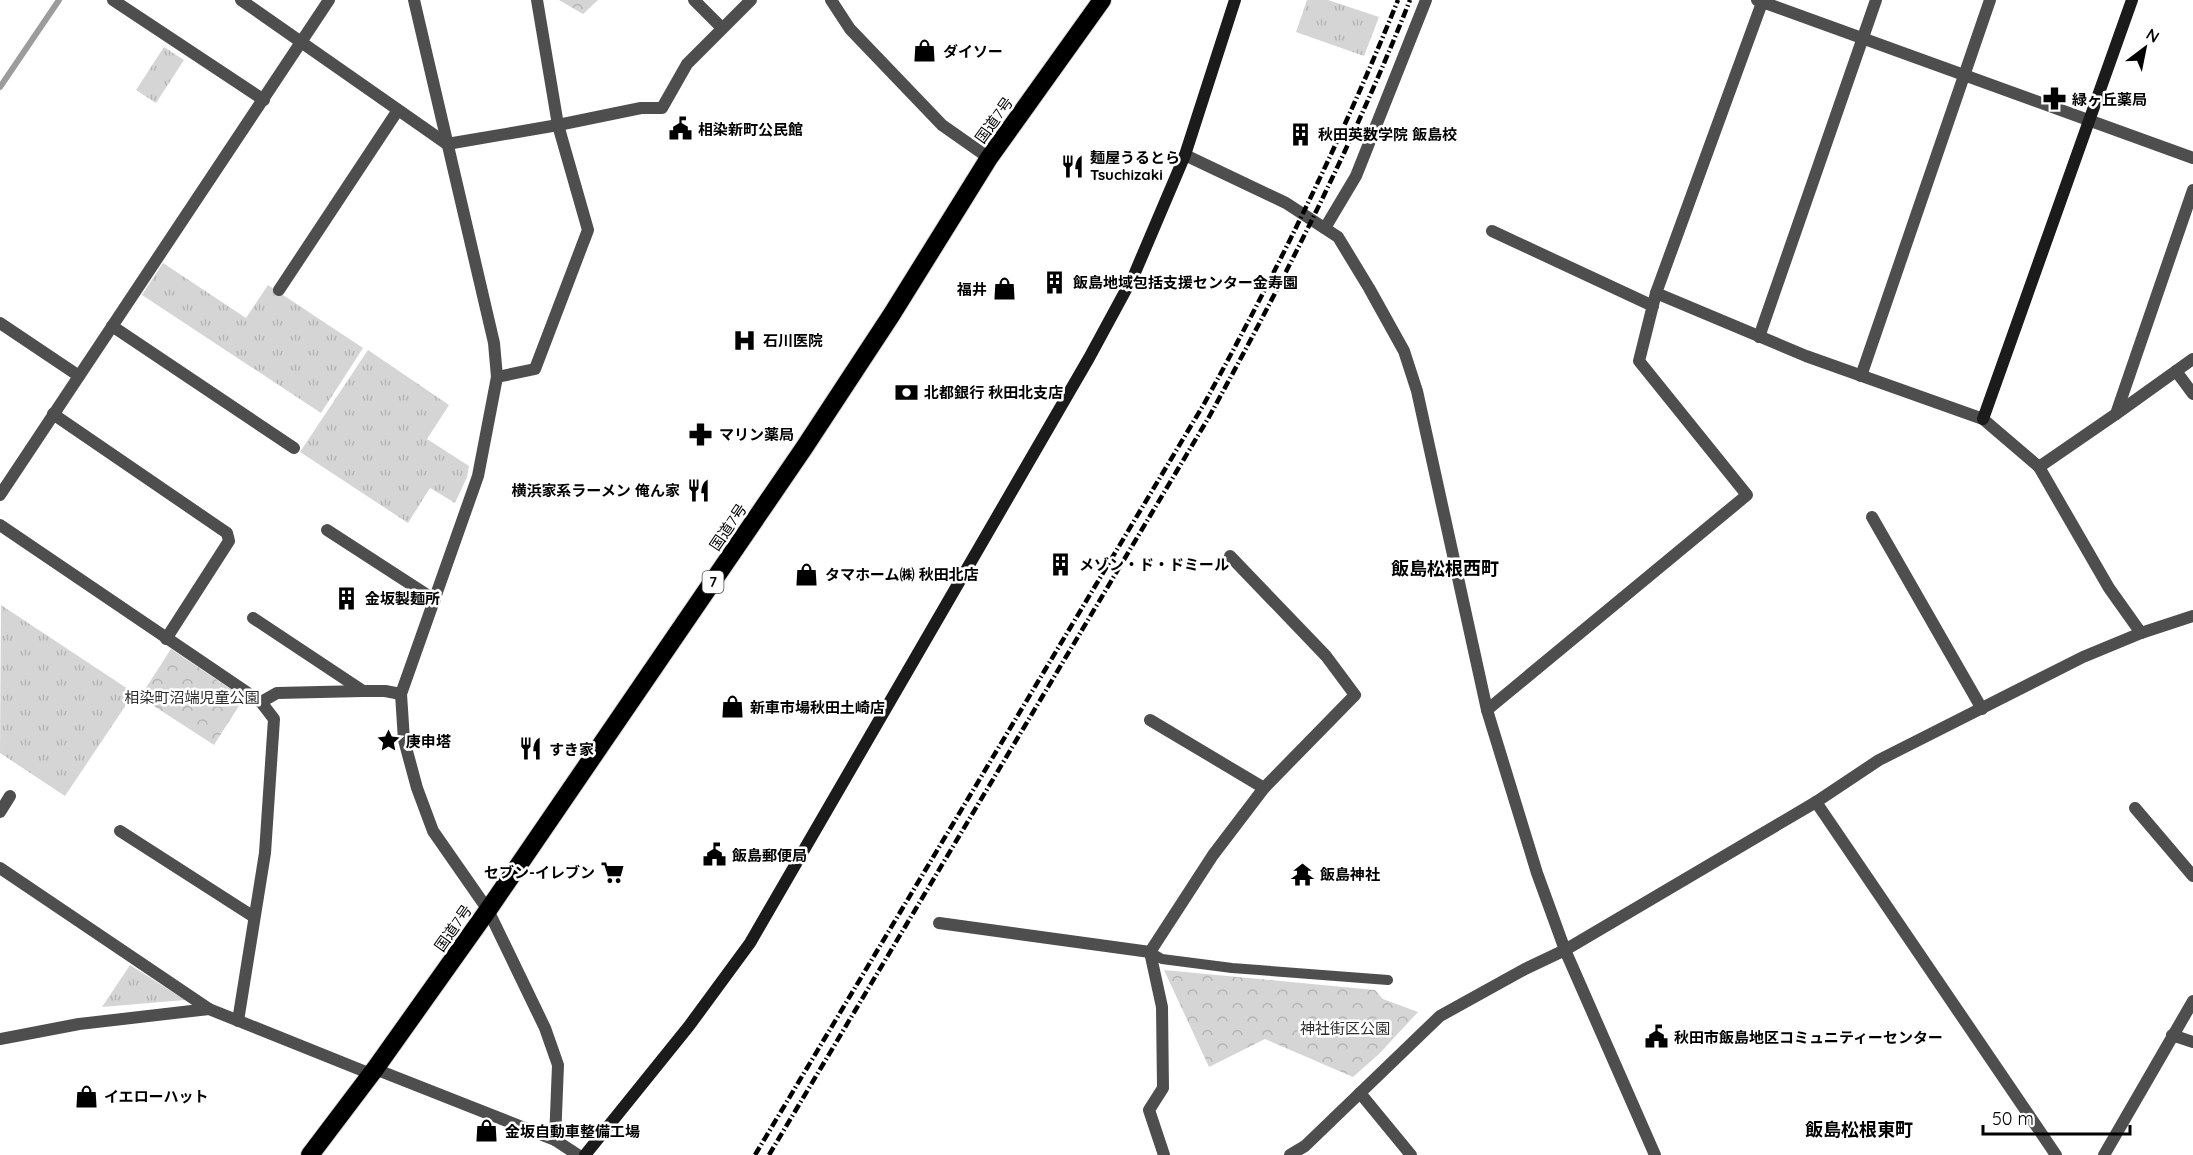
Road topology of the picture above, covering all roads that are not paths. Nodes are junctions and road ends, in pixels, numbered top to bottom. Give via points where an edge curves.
1 (113, 0) edge
2 (241, 0) edge
3 (329, 0) edge
4 (414, 0) edge
5 (537, 0) edge
6 (694, 0) edge
7 (751, 0) edge
8 (831, 0) edge
9 (1102, 0) edge
10 (1235, 0) edge
11 (1425, 0) edge
12 (1876, 0) edge
13 (1990, 0) edge
14 (2132, 0) edge
15 (1761, 1) edge
16 (722, 28) junction
17 (1863, 38) junction
18 (302, 41) junction
19 (1964, 75) junction
20 (264, 100) junction
21 (398, 110) junction
22 (2089, 120) junction
23 (558, 125) junction
24 (447, 144) junction
25 (1185, 155) junction
26 (989, 158) junction
27 (2193, 158) edge
28 (2193, 190) edge
29 (1325, 228) junction
30 (1492, 231) dead end
31 (279, 290) dead end
32 (1656, 293) junction
33 (1653, 306) junction
34 (0, 323) edge
35 (112, 326) junction
36 (1759, 338) junction
37 (2193, 359) edge
38 (2176, 371) junction
39 (79, 376) junction
40 (1861, 376) junction
41 (497, 377) junction
42 (2193, 394) edge
43 (54, 414) junction
44 (2116, 414) junction
45 (1983, 419) junction
46 (294, 448) dead end
47 (2039, 467) junction
48 (0, 495) edge
49 (1872, 517) dead end
50 (0, 525) edge
51 (327, 530) dead end
52 (1230, 556) dead end
53 (435, 600) junction
54 (2193, 616) edge
55 (253, 618) dead end
56 (2141, 633) junction
57 (166, 639) junction
58 (363, 691) junction
59 (401, 694) junction
60 (261, 702) junction
61 (1982, 709) junction
62 (1487, 710) junction
63 (1150, 720) dead end
64 (1264, 788) junction
65 (10, 796) dead end
66 (1816, 802) junction
67 (2134, 808) dead end
68 (0, 812) edge
69 (120, 831) dead end
70 (0, 868) edge
71 (2193, 876) edge
72 (488, 910) junction
73 (254, 917) junction
74 (939, 923) dead end
75 (1565, 950) junction
76 (1150, 952) junction
77 (1388, 980) dead end
78 (2193, 1000) edge
79 (209, 1009) junction
80 (237, 1021) junction
81 (2172, 1035) junction
82 (0, 1039) edge
83 (2193, 1042) edge
84 (373, 1072) junction
85 (1360, 1093) junction
86 (555, 1140) junction
87 (310, 1155) edge
88 (578, 1155) edge
89 (585, 1155) edge
90 (1164, 1155) edge
91 (1290, 1155) edge
92 (1411, 1155) edge
93 (1655, 1155) edge
94 (2056, 1155) edge
95 (2104, 1155) edge

1 - 20 street
2 - 18 street
3 - 18 street
4 - 24 street
5 - 23 street
6 - 16 street
7 - 16 street
8 - 26 street via 850,28 942,125
9 - 26 highway, 国道7号 / 7
10 - 25 street
11 - 29 street via 1356,176
12 - 17 street
13 - 19 street
14 - 22 street
15 - 17 street
15 - 32 street
16 - 23 street via 687,64 662,108 641,108
17 - 19 street
17 - 36 street
18 - 20 street
18 - 21 street
19 - 22 street
19 - 40 street
20 - 35 street
21 - 24 street
21 - 31 street
22 - 27 street
22 - 45 street
23 - 24 street
23 - 41 street via 588,230 535,369
24 - 41 street via 494,343
25 - 29 street via 1286,203
25 - 89 street via 1134,275 1089,358 750,942 689,1026
26 - 72 highway, 国道7号 / 7 via 804,448
28 - 44 street
29 - 62 street via 1338,237 1369,288 1411,371
30 - 33 street
32 - 33 street
32 - 36 street
33 - 62 street via 1639,361 1747,495
34 - 39 street
35 - 39 street
35 - 46 street
36 - 40 street
37 - 38 street
38 - 42 street
38 - 44 street
39 - 43 street
40 - 45 street
41 - 53 street via 478,476
43 - 48 street
43 - 57 street via 227,533 229,541
44 - 47 street
45 - 47 street
47 - 56 street via 2109,588
49 - 61 street
50 - 57 street
51 - 53 street
52 - 64 street via 1326,656 1354,695
53 - 59 street
54 - 56 street
55 - 58 street
56 - 61 street via 2083,657
57 - 60 street
58 - 59 street
58 - 60 street via 277,693
59 - 72 street via 404,740 433,831
60 - 73 street via 274,719 265,853
61 - 66 street via 1878,760
62 - 75 street
63 - 64 street
64 - 76 street via 1213,855
65 - 68 street
66 - 75 street
66 - 94 street
67 - 71 street
69 - 73 street
70 - 79 street
72 - 84 highway, 国道7号 / 7
72 - 86 street via 545,1028 558,1065
73 - 80 street
74 - 76 street
75 - 85 street via 1440,1016
75 - 93 street
76 - 77 lane via 1162,959 1232,968
76 - 90 street via 1161,1007 1163,1088 1149,1110
78 - 81 street
79 - 80 street
79 - 82 street via 79,1024
80 - 84 street
81 - 83 street
81 - 95 street
84 - 86 street
84 - 87 highway, 国道7号 / 7
85 - 91 street via 1305,1146
85 - 92 street
86 - 88 street

